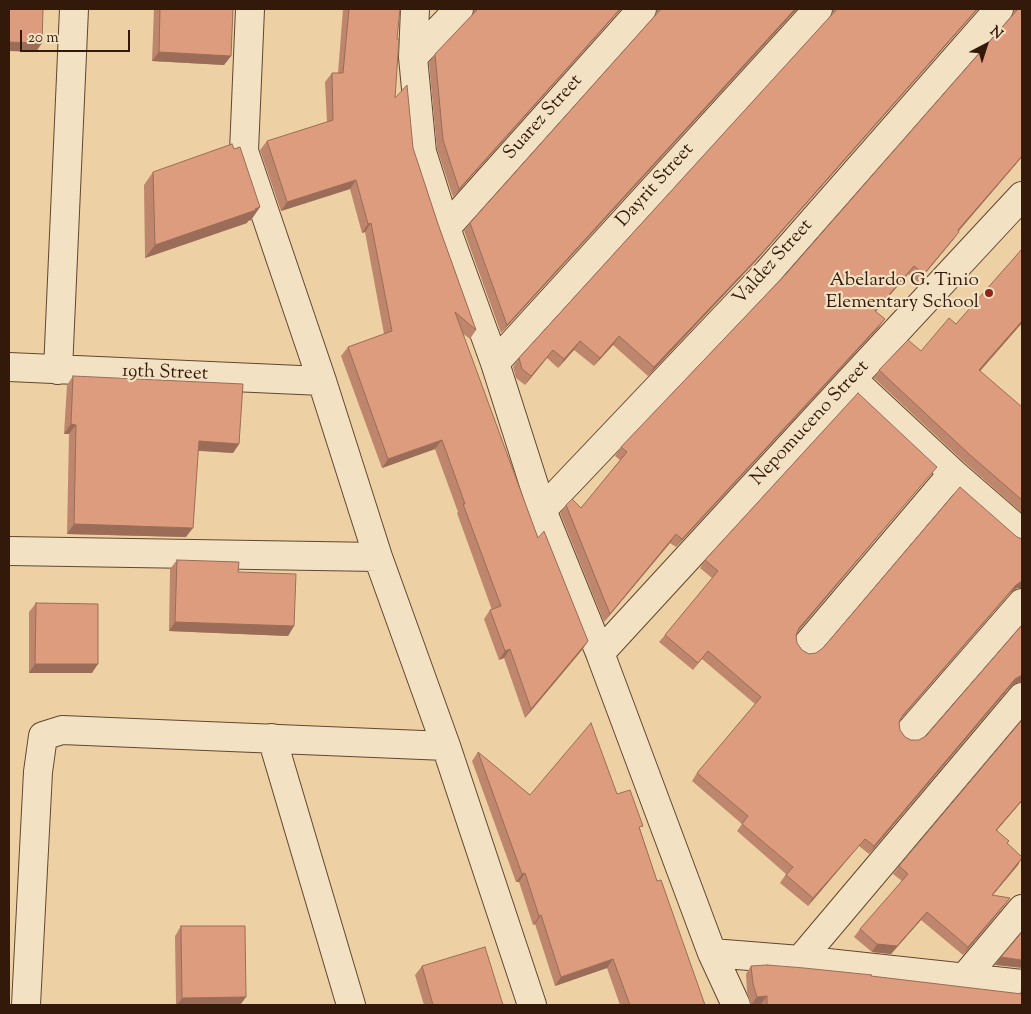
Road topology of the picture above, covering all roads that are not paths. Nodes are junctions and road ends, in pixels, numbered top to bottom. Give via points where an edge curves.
1 (74, 9) edge
2 (250, 9) edge
3 (414, 9) edge
4 (459, 9) edge
5 (642, 9) edge
6 (818, 9) edge
7 (999, 9) edge
8 (413, 57) junction
9 (1022, 196) edge
10 (446, 228) junction
11 (494, 363) junction
12 (9, 368) edge
13 (58, 370) junction
14 (852, 379) junction
15 (322, 381) junction
16 (954, 473) junction
17 (542, 510) junction
18 (1022, 533) edge
19 (9, 551) edge
20 (378, 557) junction
21 (1022, 603) edge
22 (806, 646) dead end
23 (600, 652) junction
24 (1022, 697) edge
25 (909, 733) dead end
26 (272, 738) junction
27 (446, 746) junction
28 (1022, 909) edge
29 (712, 953) junction
30 (800, 960) junction
31 (964, 978) junction
32 (1022, 984) edge
33 (26, 1005) edge
34 (351, 1005) edge
35 (532, 1005) edge
36 (736, 1005) edge

1 - 13 street
2 - 15 street via 244,151
3 - 8 street
4 - 8 street
5 - 10 street, Suarez Street
6 - 11 street, Dayrit Street
7 - 17 street, Valdez Street via 768,272
8 - 10 street via 422,152
9 - 14 street, Nepomuceno Street
10 - 11 street
11 - 17 street
12 - 13 street, 19th Street
13 - 15 street, 19th Street
14 - 16 street
14 - 23 street, Nepomuceno Street
15 - 20 street
16 - 18 street
16 - 22 street
17 - 23 street
19 - 20 street
20 - 27 street
21 - 25 street
23 - 29 street
24 - 30 street
26 - 27 street
26 - 33 street via 62,730 43,736 38,772
26 - 34 street
27 - 35 street
28 - 31 street
29 - 30 street
29 - 36 street
30 - 31 street
31 - 32 street

